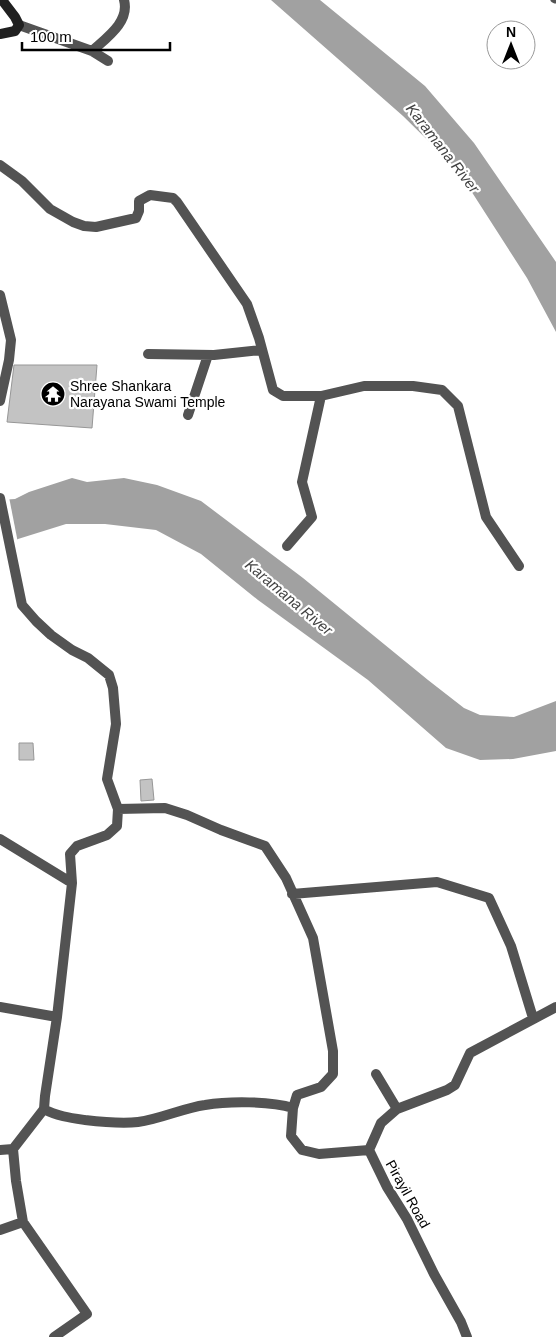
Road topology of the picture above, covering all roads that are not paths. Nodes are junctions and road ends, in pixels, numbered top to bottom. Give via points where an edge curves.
1 (2, 0) edge
2 (124, 0) edge
3 (19, 25) junction
4 (0, 34) edge
5 (92, 51) junction
6 (108, 61) dead end
7 (0, 165) edge
8 (0, 295) edge
9 (261, 350) junction
10 (148, 354) dead end
11 (208, 355) junction
12 (321, 396) junction
13 (0, 401) edge
14 (188, 415) dead end
15 (0, 498) edge
16 (287, 546) dead end
17 (519, 566) dead end
18 (118, 809) junction
19 (0, 838) edge
20 (72, 884) junction
21 (292, 894) junction
22 (0, 1007) edge
23 (556, 1007) edge
24 (57, 1017) junction
25 (533, 1018) junction
26 (376, 1074) dead end
27 (292, 1108) junction
28 (44, 1109) junction
29 (397, 1109) junction
30 (13, 1148) junction
31 (0, 1150) edge
32 (369, 1150) junction
33 (23, 1222) junction
34 (0, 1230) edge
35 (54, 1337) edge
36 (467, 1337) edge

1 - 3 street
2 - 5 street via 126,7 121,23
3 - 4 street via 15,31
3 - 5 street
5 - 6 street
7 - 9 street via 22,181 50,209 84,226 136,218 139,201 150,194 173,198 246,304
8 - 13 street via 11,340
9 - 11 street
9 - 12 street via 272,390 283,396
10 - 11 street
11 - 14 street
12 - 16 street via 302,482 312,517
12 - 17 street via 364,386 413,386 442,390 458,406 486,517
15 - 18 street via 22,605 51,635 109,675 116,724 107,779
18 - 20 street via 117,826 107,835 78,846 70,854
18 - 21 street via 165,808 265,846 286,878
19 - 20 street
20 - 24 street
21 - 25 street via 437,882 489,898 511,946
21 - 27 street via 313,938 333,1051 333,1074 321,1087 297,1095
22 - 24 street
23 - 25 street, Pirayil Road
24 - 28 street
25 - 29 street, Pirayil Road via 470,1053 455,1085
26 - 29 street
27 - 28 street via 238,1102 205,1105 139,1122 61,1116
27 - 32 street via 291,1136 302,1150 319,1154
28 - 30 street
29 - 32 street, Pirayil Road via 381,1123
30 - 31 street
30 - 33 street
32 - 36 street, Pirayil Road
33 - 34 street
33 - 35 street via 87,1314

